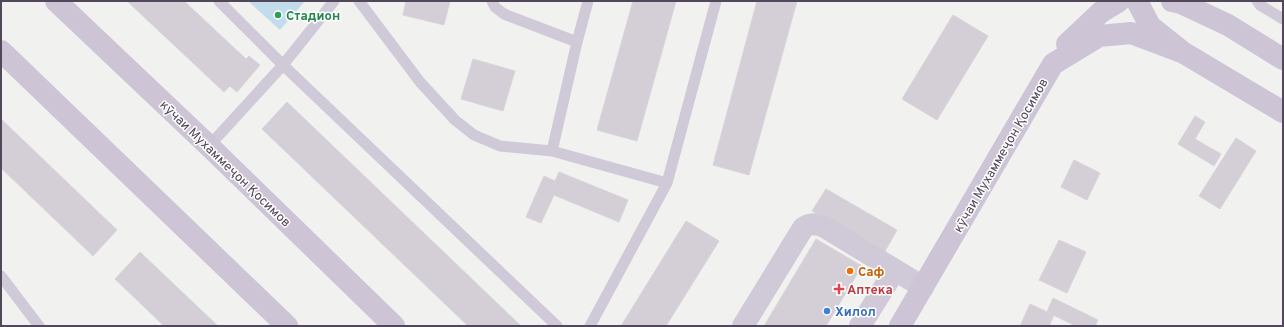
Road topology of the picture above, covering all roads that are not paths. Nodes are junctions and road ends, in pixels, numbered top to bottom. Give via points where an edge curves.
1 (56, 1) edge
2 (219, 1) edge
3 (334, 1) edge
4 (359, 1) edge
5 (492, 1) edge
6 (588, 1) edge
7 (716, 1) edge
8 (1092, 1) edge
9 (1119, 1) edge
10 (1137, 1) edge
11 (1172, 1) edge
12 (1206, 1) edge
13 (1257, 1) edge
14 (1283, 19) edge
15 (1228, 25) junction
16 (577, 42) junction
17 (1066, 44) junction
18 (1, 51) edge
19 (1184, 53) junction
20 (1283, 59) edge
21 (1053, 64) junction
22 (283, 65) junction
23 (1283, 112) edge
24 (209, 146) junction
25 (552, 151) junction
26 (667, 183) junction
27 (895, 270) junction
28 (1, 276) edge
29 (923, 287) junction
30 (39, 326) edge
31 (287, 326) edge
32 (394, 326) edge
33 (557, 326) edge
34 (590, 326) edge
35 (743, 326) edge
36 (860, 326) edge
37 (900, 326) edge

1 - 24 street, кӯчаи Мухаммеҷон Қосимов
2 - 22 lane
3 - 22 lane
4 - 25 lane via 420,82 454,120 474,135 500,146
5 - 16 lane via 504,14
6 - 16 lane
7 - 26 lane
8 - 17 street
9 - 17 street, кӯчаи Мухаммеҷон Қосимов via 1101,12
10 - 19 street via 1150,26
11 - 15 street
12 - 15 street
13 - 14 lane
15 - 20 street
16 - 25 lane
17 - 21 street, кӯчаи Мухаммеҷон Қосимов
18 - 31 street
19 - 21 street via 1131,32 1099,36
19 - 23 street
21 - 29 street, кӯчаи Мухаммеҷон Қосимов
22 - 24 lane
22 - 33 lane
24 - 32 street, кӯчаи Мухаммеҷон Қосимов
25 - 26 lane
26 - 34 lane
27 - 29 street
27 - 35 street via 823,226 808,224 803,228
27 - 36 street
28 - 30 lane
29 - 37 street, кӯчаи Мухаммеҷон Қосимов

